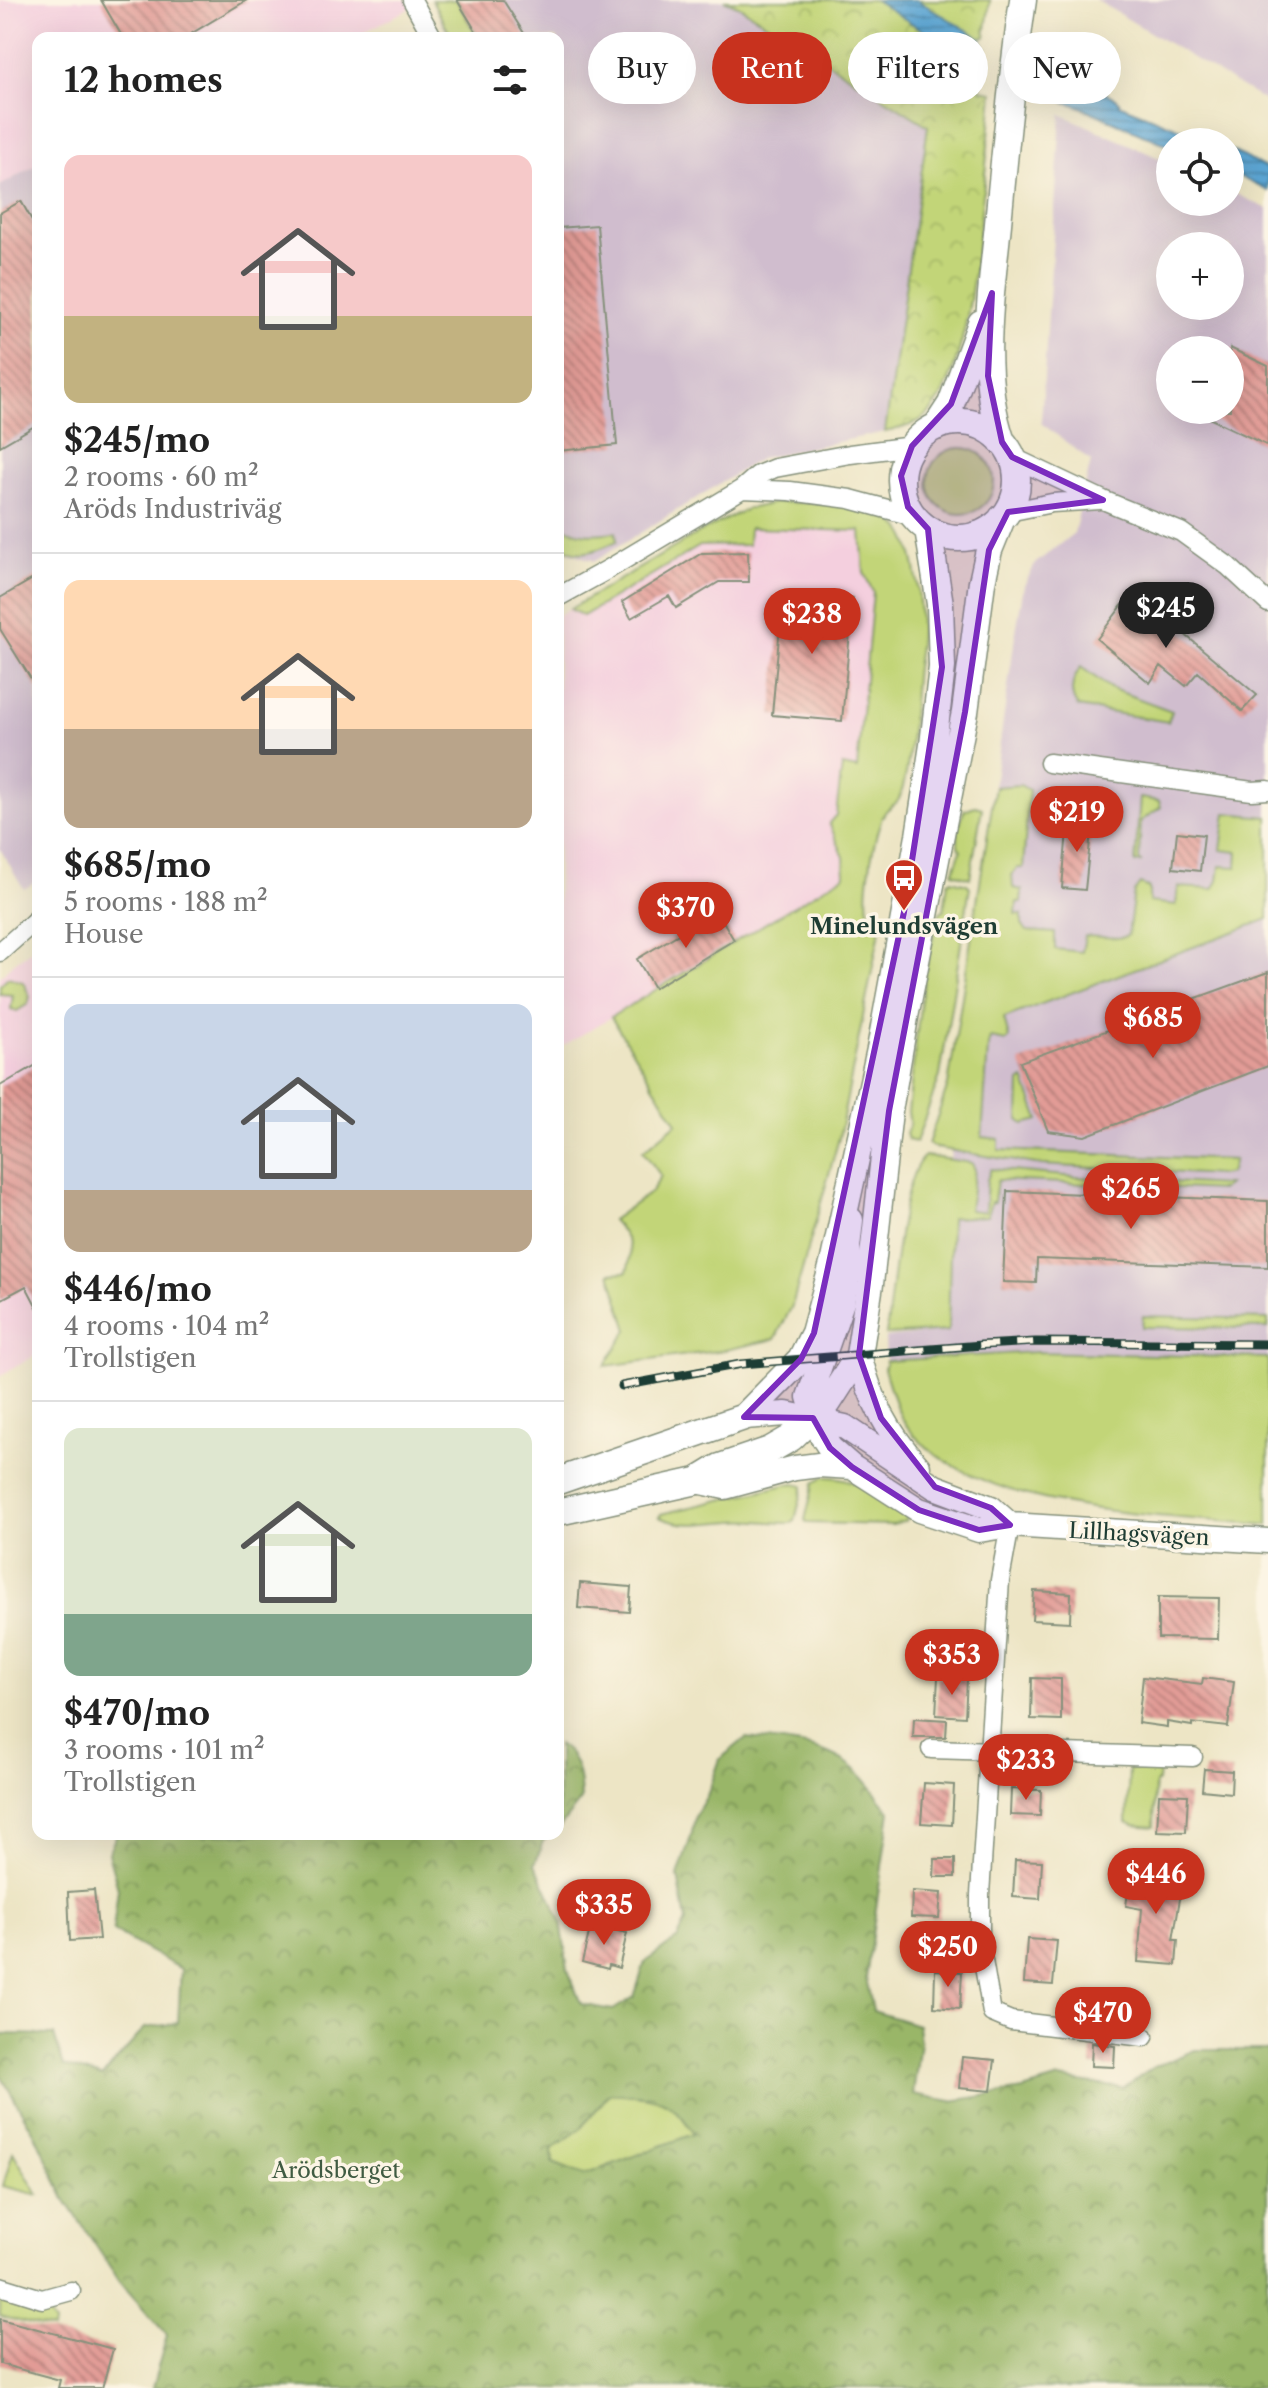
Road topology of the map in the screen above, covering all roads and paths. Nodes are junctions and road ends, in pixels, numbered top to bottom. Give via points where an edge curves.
1 (412, 0) edge
2 (1023, 0) edge
3 (430, 32) edge
4 (992, 293) junction
5 (936, 427) junction
6 (912, 446) junction
7 (1007, 449) junction
8 (742, 489) junction
9 (1103, 500) junction
10 (1005, 515) junction
11 (921, 522) junction
12 (564, 592) edge
13 (1268, 603) edge
14 (1049, 763) dead end
15 (1268, 790) edge
16 (32, 923) edge
17 (0, 952) edge
18 (860, 1138) junction
19 (859, 1355) junction
20 (744, 1417) junction
21 (813, 1418) junction
22 (852, 1467) junction
23 (564, 1479) edge
24 (697, 1481) junction
25 (935, 1487) junction
26 (564, 1511) edge
27 (1010, 1525) junction
28 (1268, 1541) edge
29 (931, 1749) dead end
30 (988, 1749) junction
31 (1193, 1757) dead end
32 (1144, 2037) dead end
33 (0, 2286) edge
34 (71, 2291) dead end

1 - 3 street
2 - 4 main road
4 - 5 main road via 951,404
4 - 7 main road via 988,376 994,418
5 - 6 main road
5 - 7 main road via 967,423 986,429
6 - 8 street via 775,468
6 - 11 main road via 901,476 904,497
7 - 9 street
7 - 10 main road via 1017,485
8 - 11 street via 850,499
8 - 12 street
9 - 10 street via 1052,503
9 - 13 street via 1181,532
10 - 11 main road via 987,531 967,537 947,537
10 - 19 main road via 982,582 965,712 905,1017
11 - 18 main road via 940,604 942,667 919,836
14 - 15 street
16 - 17 street
18 - 20 main road via 814,1333 801,1359
18 - 21 street via 850,1262 833,1334 810,1387
19 - 21 main road
19 - 25 street via 881,1418
20 - 21 street
20 - 23 main road
21 - 22 street, Lillhagsvägen via 830,1448
21 - 24 main road via 770,1450
21 - 25 street via 845,1427
22 - 24 street via 795,1468 725,1487
22 - 27 street, Lillhagsvägen via 919,1510 979,1530
24 - 26 main road
25 - 27 street via 991,1508
27 - 28 street, Lillhagsvägen
27 - 30 street via 1000,1582
29 - 30 street
30 - 31 street
30 - 32 street via 980,1943 992,2013 1011,2021
33 - 34 street via 42,2299

